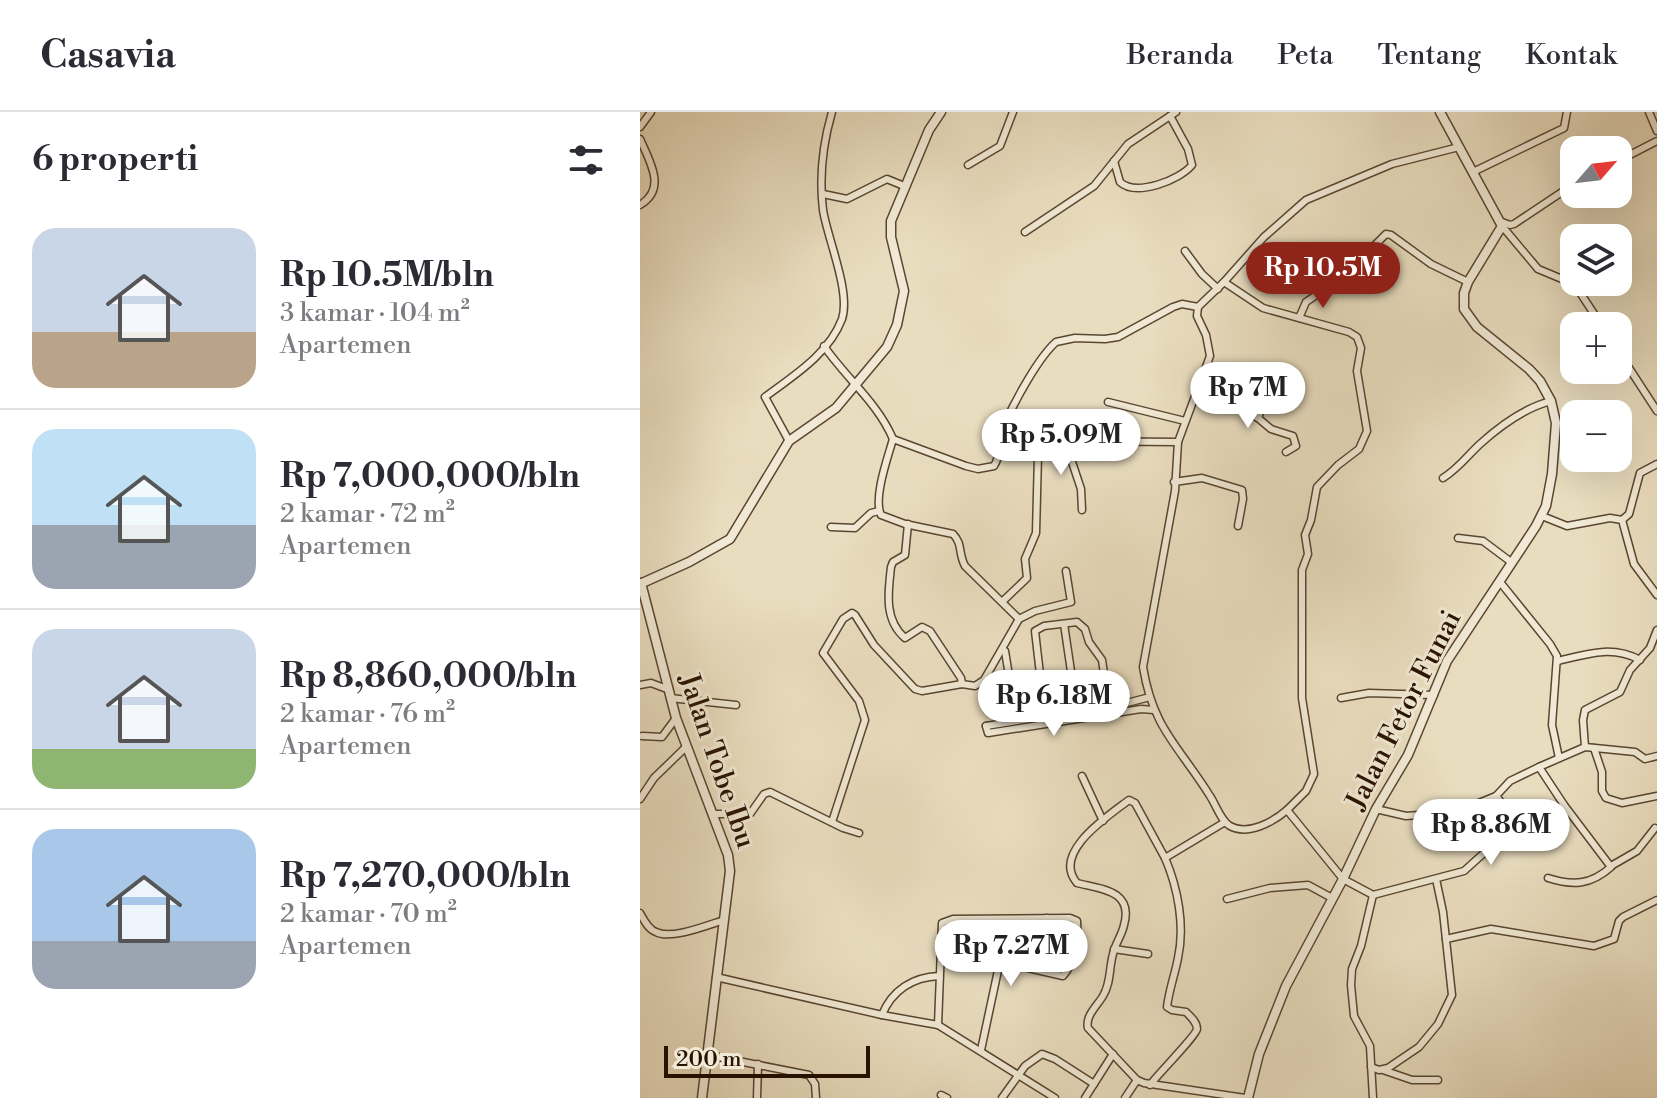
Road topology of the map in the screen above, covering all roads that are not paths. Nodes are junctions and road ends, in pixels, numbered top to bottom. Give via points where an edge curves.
1 (651, 112) edge
2 (832, 112) edge
3 (941, 112) edge
4 (1013, 112) edge
5 (1440, 112) edge
6 (1567, 112) edge
7 (1649, 112) edge
8 (1173, 114) edge
9 (640, 127) edge
10 (1657, 131) edge
11 (640, 139) edge
12 (1657, 141) edge
13 (1459, 147) junction
14 (1632, 154) edge
15 (1114, 161) junction
16 (968, 165) dead end
17 (1473, 172) junction
18 (904, 186) junction
19 (1560, 193) edge
20 (823, 194) junction
21 (640, 205) edge
22 (1501, 223) junction
23 (1025, 232) dead end
24 (1185, 251) dead end
25 (1224, 282) junction
26 (1468, 282) junction
27 (1218, 289) junction
28 (1198, 307) junction
29 (1593, 312) edge
30 (1299, 318) junction
31 (824, 346) junction
32 (1632, 373) edge
33 (1271, 383) dead end
34 (856, 386) junction
35 (1198, 386) junction
36 (1551, 401) junction
37 (1108, 402) dead end
38 (1657, 411) edge
39 (1258, 418) junction
40 (1185, 421) junction
41 (893, 439) junction
42 (789, 441) junction
43 (1065, 441) junction
44 (1178, 442) junction
45 (1286, 452) dead end
46 (1657, 464) edge
47 (1443, 478) dead end
48 (1174, 482) junction
49 (1082, 510) dead end
50 (879, 511) junction
51 (1542, 516) junction
52 (1622, 520) junction
53 (908, 524) junction
54 (1238, 526) dead end
55 (831, 527) dead end
56 (1458, 538) dead end
57 (1511, 562) junction
58 (1066, 571) dead end
59 (1500, 582) junction
60 (641, 583) edge
61 (1657, 595) edge
62 (1003, 601) junction
63 (1019, 619) junction
64 (1064, 624) junction
65 (1657, 630) edge
66 (1005, 651) dead end
67 (1640, 660) junction
68 (1558, 661) junction
69 (1104, 674) junction
70 (1072, 678) junction
71 (1041, 683) junction
72 (962, 684) junction
73 (640, 685) edge
74 (668, 694) junction
75 (1434, 695) junction
76 (1150, 697) junction
77 (1341, 698) dead end
78 (736, 705) dead end
79 (1109, 706) junction
80 (1154, 710) junction
81 (1110, 715) junction
82 (676, 718) junction
83 (1046, 721) junction
84 (642, 736) edge
85 (687, 746) junction
86 (1590, 747) junction
87 (1657, 756) edge
88 (1559, 758) junction
89 (1539, 767) junction
90 (1082, 776) dead end
91 (1496, 796) junction
92 (1657, 796) edge
93 (640, 799) edge
94 (1564, 805) junction
95 (1376, 809) junction
96 (1287, 810) junction
97 (712, 814) junction
98 (1103, 821) junction
99 (832, 822) junction
100 (1225, 822) junction
101 (1655, 828) edge
102 (1525, 831) junction
103 (859, 833) dead end
104 (1165, 858) junction
105 (1611, 866) junction
106 (1548, 878) dead end
107 (1343, 879) junction
108 (1436, 879) junction
109 (1373, 895) junction
110 (1332, 898) junction
111 (1227, 899) dead end
112 (1657, 900) edge
113 (640, 913) edge
114 (1047, 918) junction
115 (725, 919) junction
116 (1009, 919) junction
117 (1076, 939) junction
118 (1446, 939) junction
119 (1114, 949) junction
120 (1148, 954) dead end
121 (1001, 962) junction
122 (939, 976) junction
123 (716, 977) junction
124 (882, 1015) junction
125 (938, 1025) junction
126 (981, 1050) junction
127 (1113, 1054) junction
128 (708, 1055) junction
129 (758, 1064) junction
130 (1371, 1067) junction
131 (1383, 1070) junction
132 (1017, 1075) junction
133 (1137, 1080) junction
134 (1438, 1080) dead end
135 (1094, 1084) junction
136 (1150, 1085) junction
137 (1168, 1088) junction
138 (1050, 1096) edge
139 (702, 1098) edge
140 (757, 1098) edge
141 (816, 1098) edge
142 (1002, 1098) edge
143 (1085, 1098) edge
144 (1125, 1098) edge
145 (1166, 1098) edge
146 (1246, 1098) edge
147 (1373, 1098) edge

1 - 9 street
2 - 20 street via 823,157
3 - 18 street
4 - 16 street via 1000,146
5 - 13 street
6 - 17 street via 1562,130
7 - 10 street
8 - 15 street via 1128,144
8 - 15 street via 1191,156 1187,171 1164,183 1128,187 1120,182
11 - 21 street via 656,182 653,194
12 - 14 street
13 - 17 street
13 - 25 street via 1392,164 1306,200
15 - 23 street via 1094,186
17 - 22 street
18 - 20 street via 887,179 847,199
18 - 34 street via 891,228 903,305 887,347
19 - 22 street via 1514,224
20 - 31 street via 843,313
22 - 26 street
22 - 29 street via 1538,269 1579,291
24 - 27 street
25 - 27 street
25 - 30 street via 1254,304
26 - 30 street via 1386,234 1343,277 1306,302
26 - 36 street, Jalan Fetor Funai via 1463,302 1468,317 1529,369
27 - 28 street
28 - 35 street via 1210,356
28 - 41 street via 1173,307 1112,338 1056,342 1004,425 994,466 966,466
30 - 96 street via 1357,337 1357,371 1368,425 1363,444 1317,487 1305,535 1302,686 1314,774
31 - 34 street
31 - 42 street via 765,397
32 - 38 street
33 - 39 street
34 - 41 street
34 - 42 street via 830,413
35 - 39 street
35 - 40 street
36 - 47 street via 1510,420
36 - 51 street, Jalan Fetor Funai via 1555,444
37 - 40 street
39 - 45 street via 1293,436 1296,446
40 - 44 street
41 - 50 street
42 - 60 street via 730,539
43 - 44 street
43 - 49 street via 1081,489
43 - 62 street via 1040,448 1036,533 1025,559 1027,578
44 - 48 street
46 - 52 street via 1640,473 1629,514
48 - 54 street via 1202,478 1242,490
48 - 76 street via 1144,657
50 - 53 street
50 - 55 street via 855,528
51 - 52 street via 1570,526
51 - 57 street, Jalan Fetor Funai
52 - 61 street via 1634,564
53 - 62 street via 953,534 965,566
53 - 72 street via 906,554 891,567 889,614 905,638 922,627 930,631
56 - 57 street via 1483,541
57 - 59 street, Jalan Fetor Funai
58 - 63 street via 1071,602
59 - 68 street
59 - 75 street, Jalan Fetor Funai via 1447,661
60 - 74 street, Jalan Tobe Ibu
62 - 63 street
63 - 72 street via 984,680 975,686
64 - 69 street via 1081,624 1102,660
64 - 70 street
64 - 71 street via 1035,631
65 - 67 street
66 - 71 street via 1011,688
67 - 68 street via 1608,651
67 - 86 street via 1620,692 1585,710
68 - 88 street via 1552,725
69 - 70 street
69 - 79 street
70 - 71 street
71 - 83 street
72 - 99 street via 915,689 874,645 855,615 845,617 823,655 859,701 865,720
73 - 74 street via 651,683
74 - 78 street
74 - 82 street, Jalan Tobe Ibu
75 - 77 street via 1369,693
75 - 95 street, Jalan Fetor Funai via 1408,755
76 - 79 street
76 - 80 street
79 - 81 street
79 - 83 street
80 - 81 street
80 - 100 street
81 - 83 street
82 - 84 street via 662,737
82 - 85 street, Jalan Tobe Ibu
83 - 83 street via 986,726 986,729 988,733
85 - 93 street
85 - 97 street, Jalan Tobe Ibu
86 - 87 street via 1635,752 1645,759
86 - 88 street
86 - 92 street via 1606,798 1622,803
88 - 89 street
89 - 91 street via 1510,781
89 - 94 street
90 - 98 street
91 - 95 street via 1457,812 1406,816
91 - 102 street
94 - 102 street
94 - 105 street
95 - 107 street, Jalan Fetor Funai
96 - 100 street via 1252,828
96 - 107 street
97 - 99 street via 750,814 770,792
97 - 115 street, Jalan Tobe Ibu via 730,871
98 - 104 street via 1131,800
98 - 119 street via 1078,843 1071,873 1077,883 1118,896 1125,922
99 - 103 street
100 - 104 street
101 - 105 street via 1637,851
102 - 108 street via 1484,853 1468,869
104 - 136 street via 1181,929 1167,1007 1186,1012 1197,1029
105 - 106 street via 1582,884
107 - 109 street
107 - 110 street, Jalan Fetor Funai
108 - 109 street
108 - 118 street
109 - 130 street via 1351,985 1354,1016 1368,1038
110 - 111 street via 1308,885
110 - 146 street, Jalan Fetor Funai via 1278,1005
112 - 118 street via 1623,917 1614,939 1594,946 1491,929
113 - 115 street via 661,934
114 - 116 street
114 - 117 street
114 - 117 street via 1075,919
115 - 123 street, Jalan Tobe Ibu
116 - 121 street
116 - 122 street via 942,923
117 - 121 street via 1063,976
118 - 131 street via 1453,991 1441,1018 1419,1047
119 - 120 street
119 - 127 street via 1107,988 1086,1024
121 - 126 street
122 - 124 street via 899,989
122 - 125 street
123 - 124 street
123 - 128 street, Jalan Tobe Ibu
124 - 125 street
125 - 126 street
126 - 132 street
127 - 133 street
127 - 135 street
128 - 129 street
128 - 139 street, Jalan Tobe Ibu
129 - 140 street
129 - 141 street via 809,1075
130 - 131 street
130 - 147 street
131 - 134 street via 1412,1080
132 - 135 street via 1044,1054
132 - 138 street
132 - 142 street
133 - 136 street
133 - 144 street
135 - 143 street
136 - 137 street
137 - 145 street
137 - 146 street

